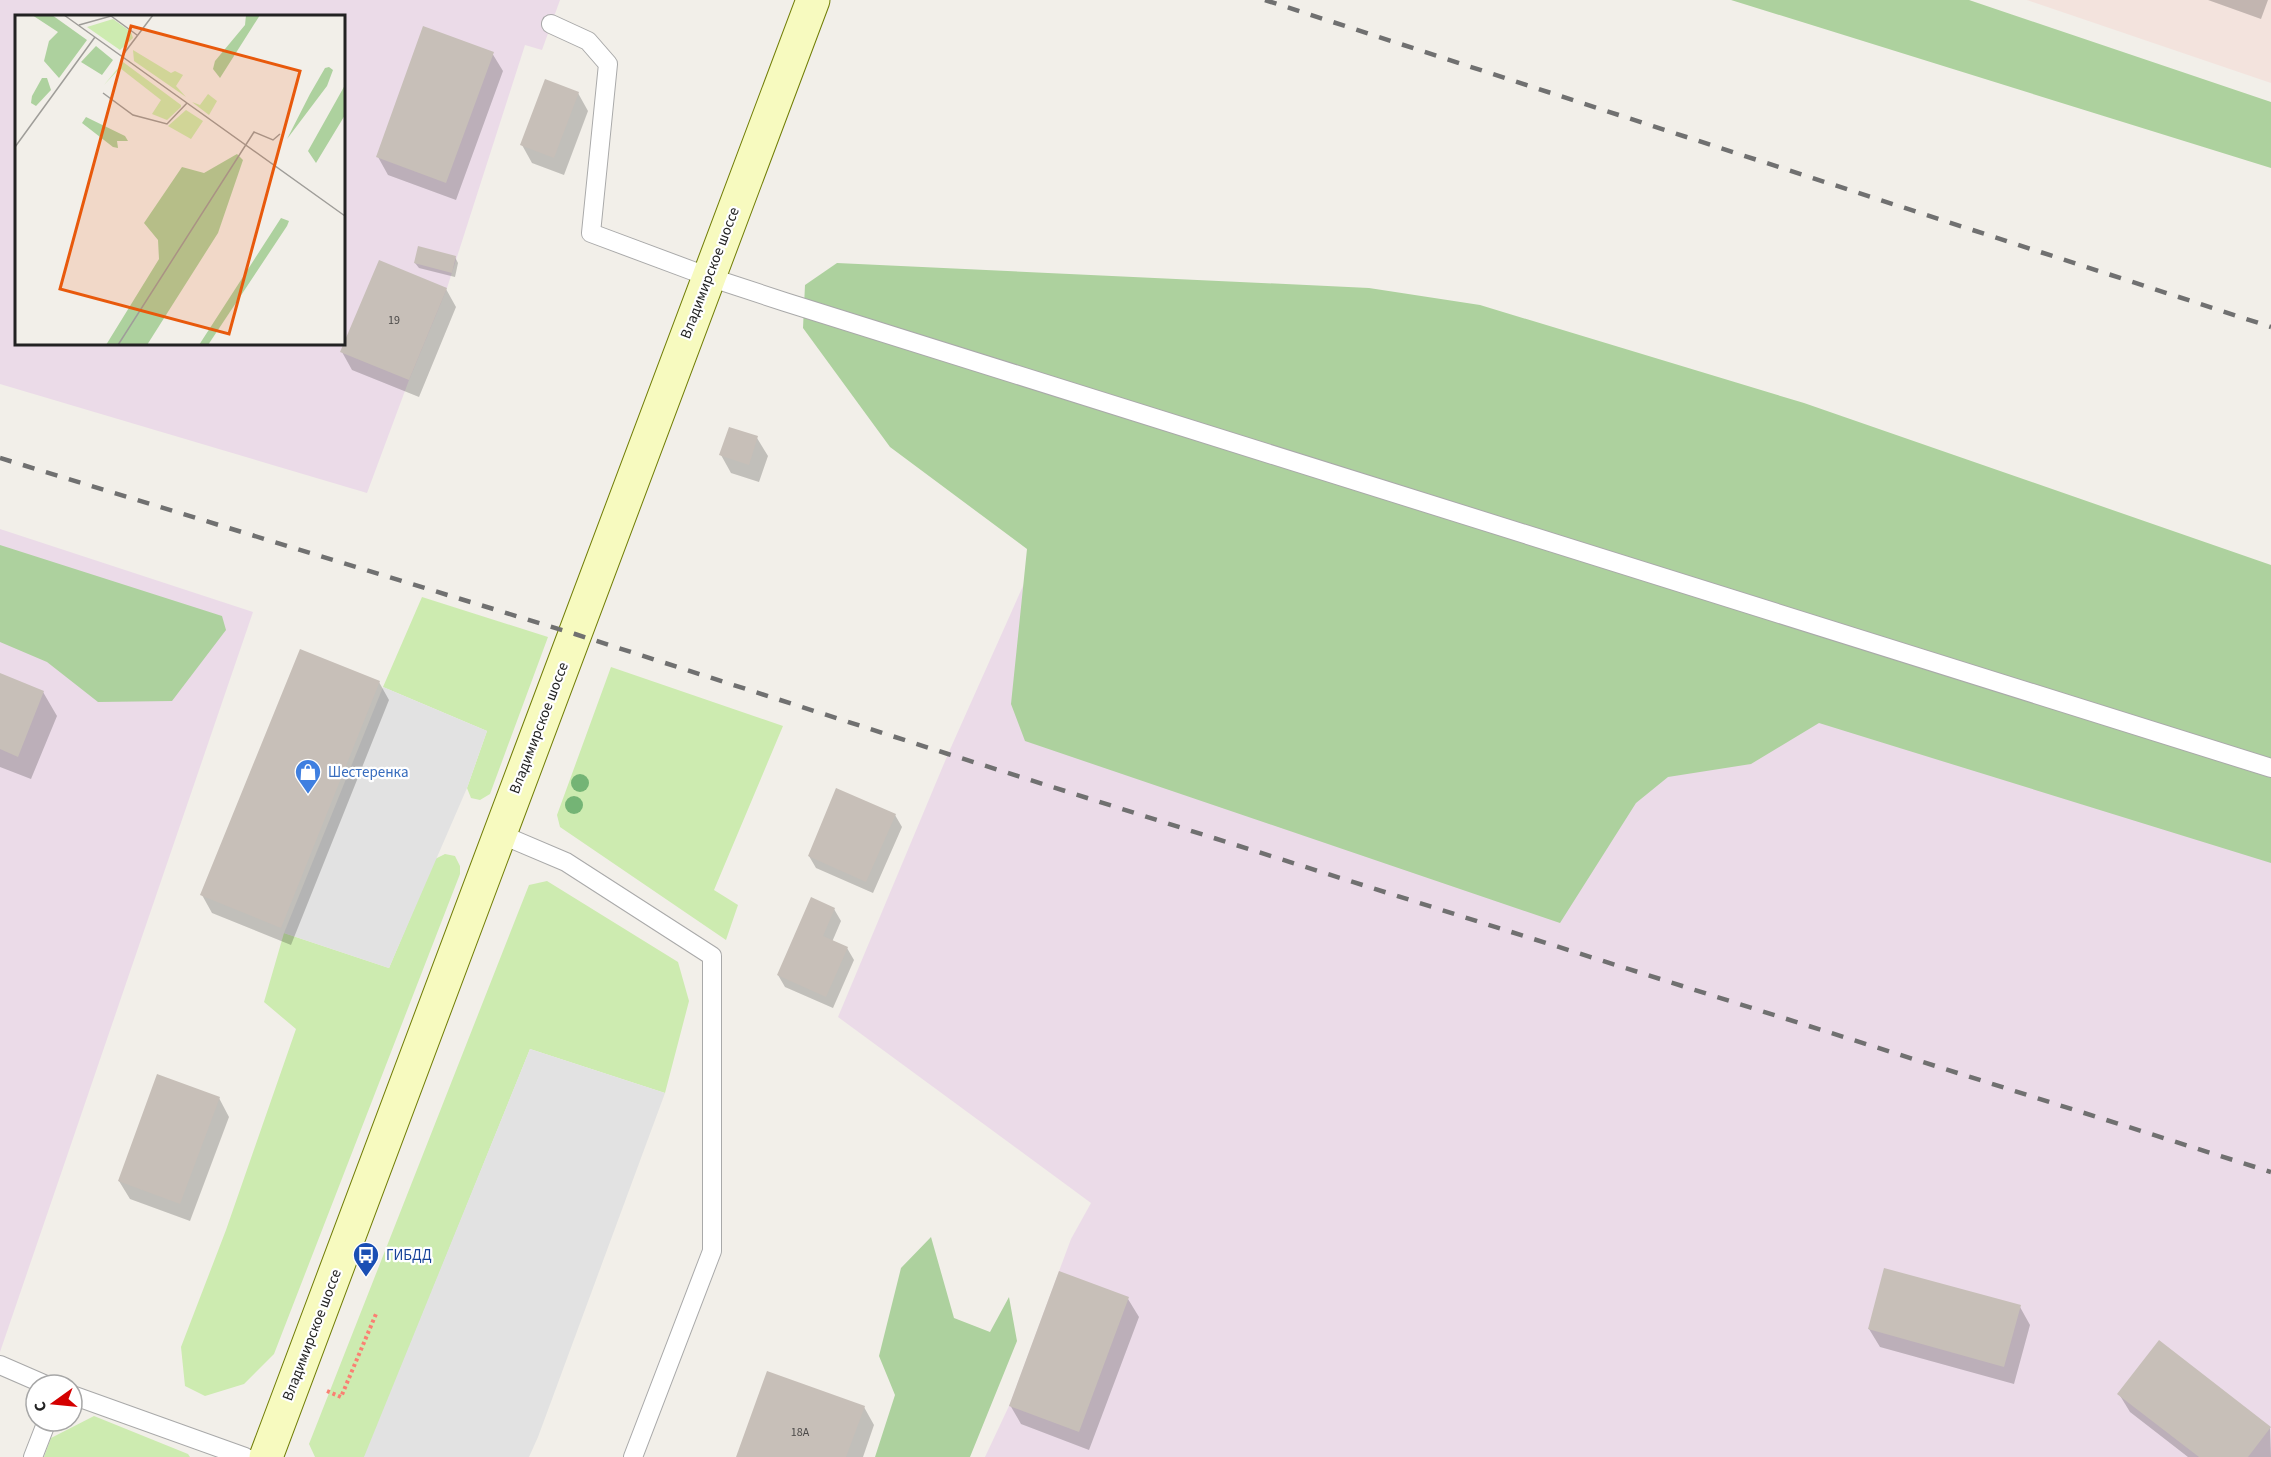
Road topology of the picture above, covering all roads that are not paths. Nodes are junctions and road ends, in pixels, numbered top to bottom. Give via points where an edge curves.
1 (813, 0) edge
2 (551, 24) dead end
3 (709, 277) junction
4 (2271, 768) edge
5 (500, 834) junction
6 (0, 1365) edge
7 (24, 1375) edge
8 (84, 1399) edge
9 (42, 1433) edge
10 (33, 1457) edge
11 (245, 1457) edge
12 (266, 1457) edge
13 (633, 1457) edge

1 - 3 main road, Владимирское шоссе
2 - 3 lane via 588,41 608,64 591,232
3 - 4 lane
3 - 5 main road, Владимирское шоссе
5 - 12 main road, Владимирское шоссе
5 - 13 lane via 566,862 712,956 712,1251
6 - 7 lane
8 - 11 lane
9 - 10 lane

